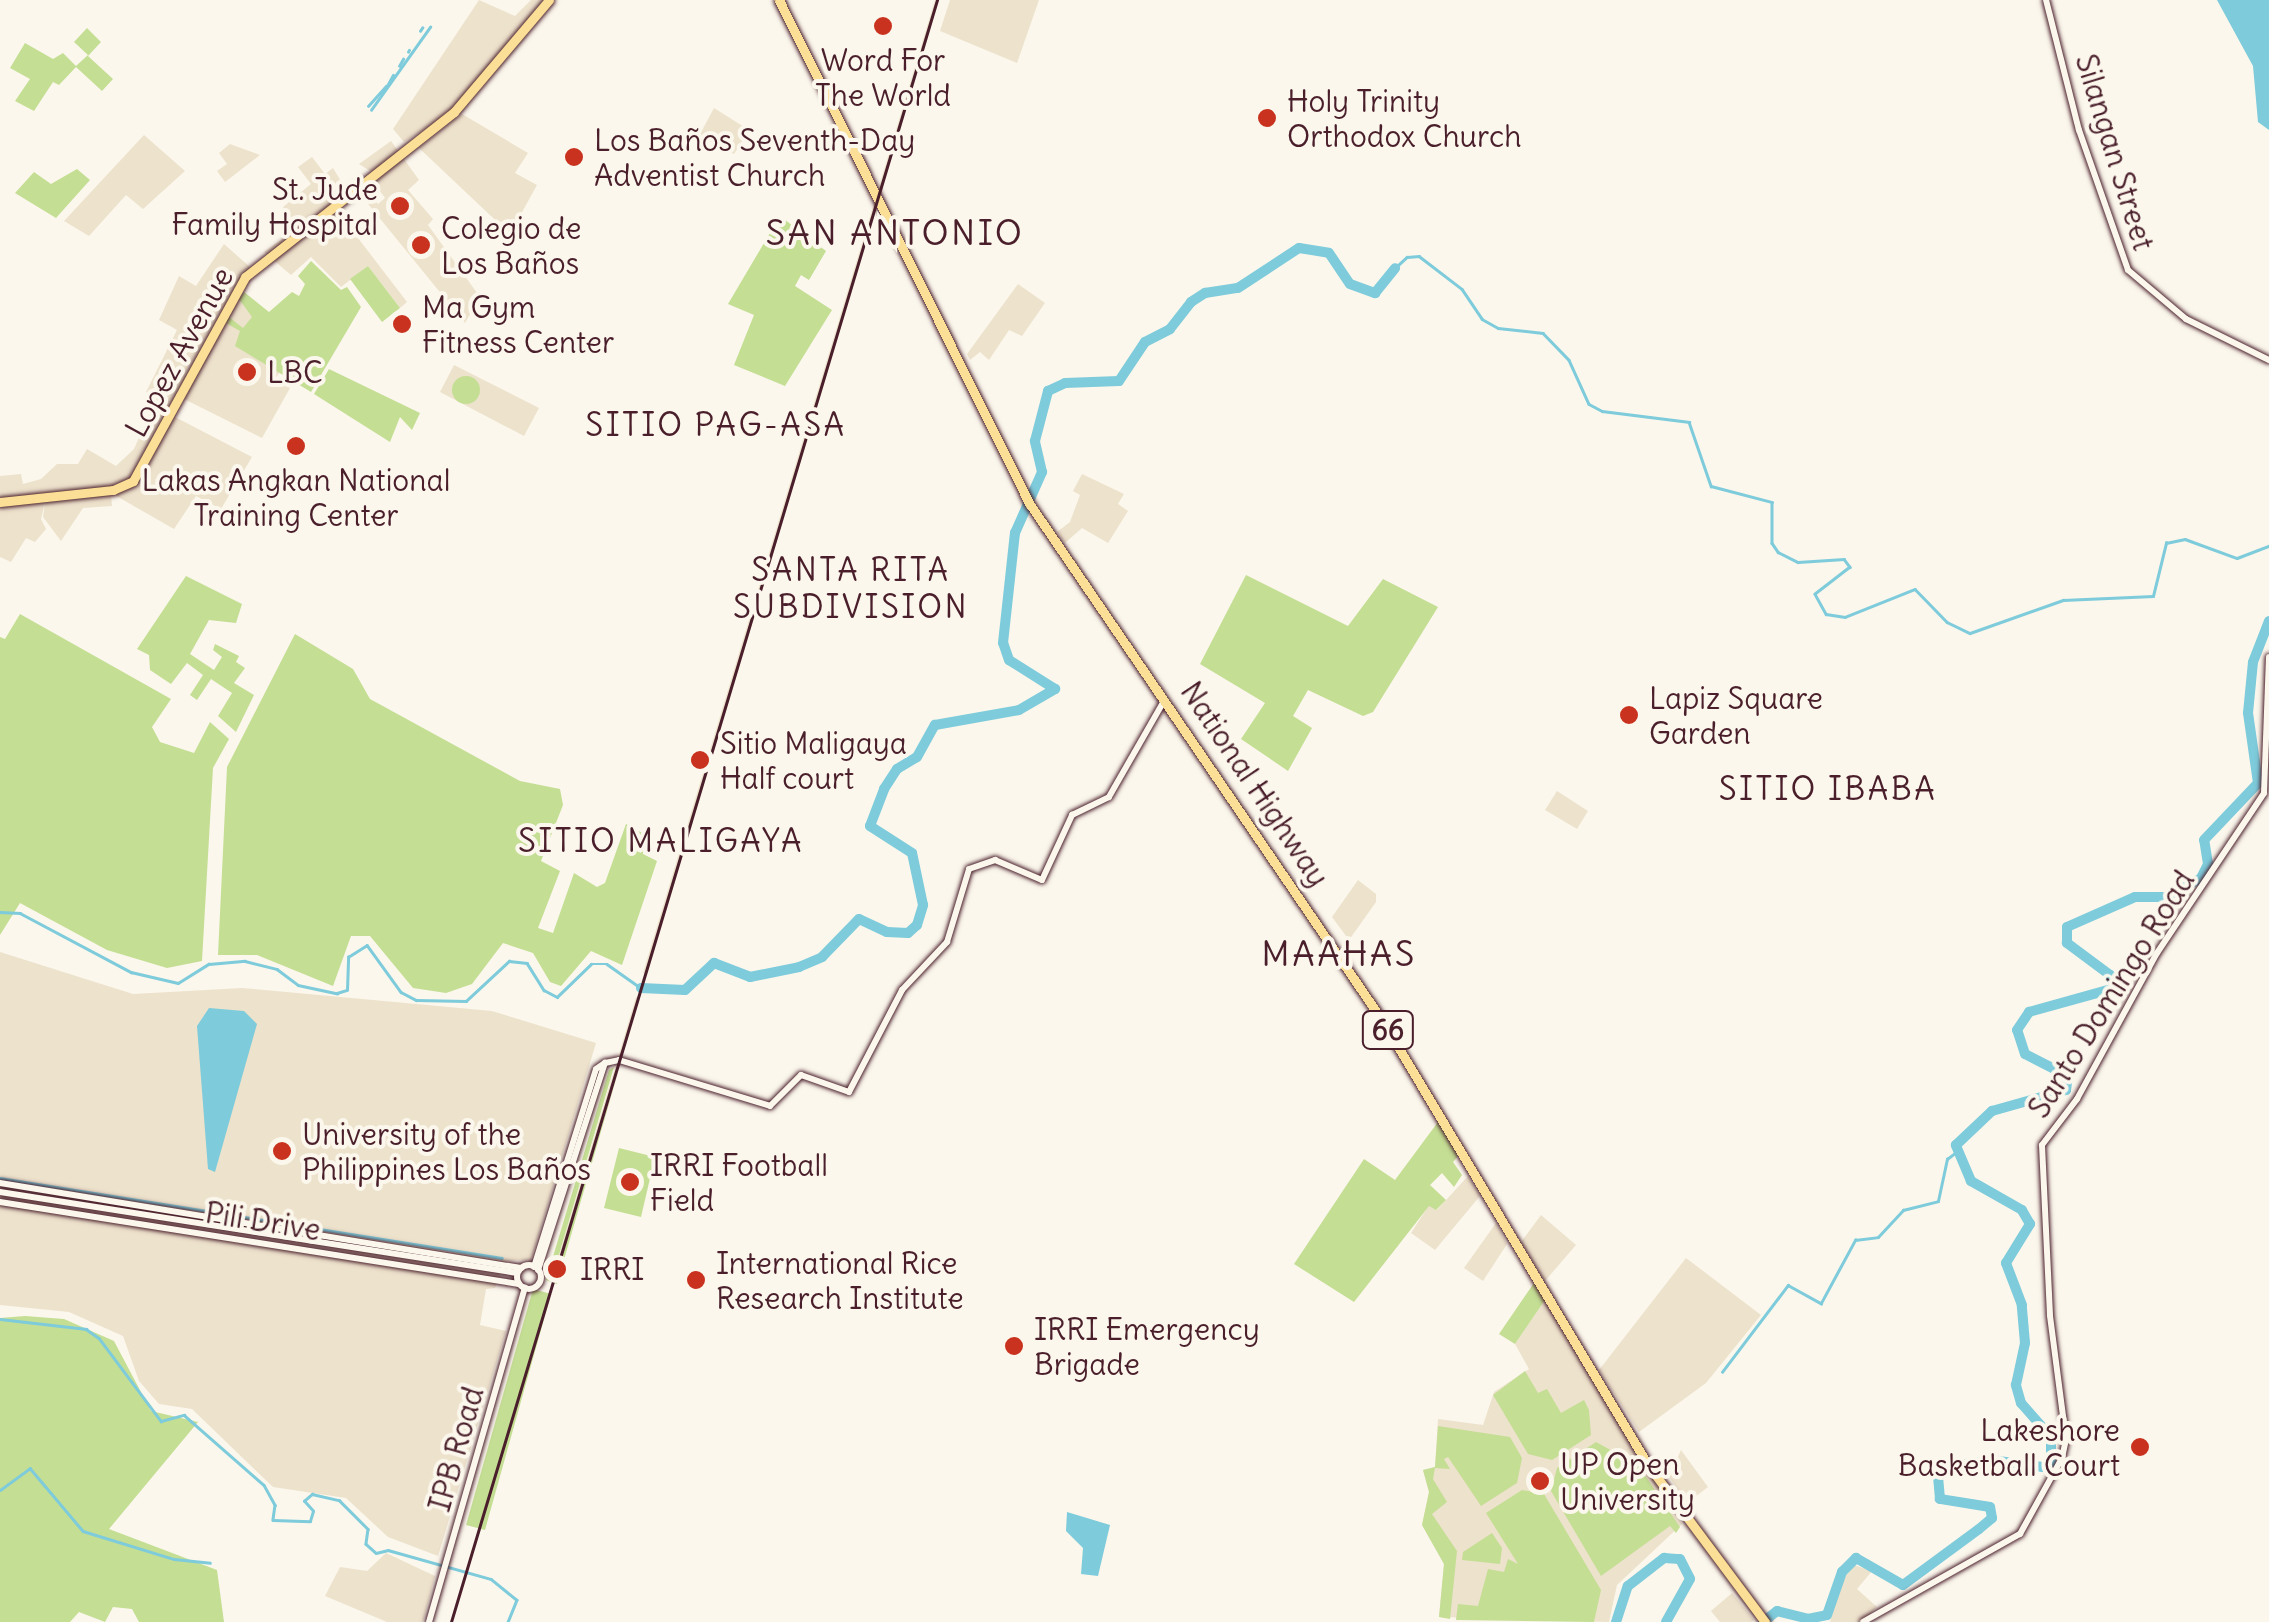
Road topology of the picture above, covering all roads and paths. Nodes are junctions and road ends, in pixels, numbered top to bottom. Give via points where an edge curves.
1 (550, 0) edge
2 (779, 0) edge
3 (2046, 0) edge
4 (2269, 360) edge
5 (0, 502) edge
6 (2269, 657) edge
7 (1167, 698) junction
8 (0, 1183) edge
9 (0, 1192) edge
10 (0, 1202) edge
11 (536, 1268) junction
12 (519, 1271) junction
13 (522, 1286) junction
14 (1763, 1619) edge
15 (429, 1622) edge
16 (1863, 1622) edge

1 - 5 main road, Lopez Avenue via 454,112 246,277 133,482
2 - 7 main road, National Highway / 66 via 1027,498
3 - 4 street, Silangan Street via 2079,130 2128,270 2186,319
6 - 16 street, Santo Domingo Road via 2264,794 2157,953 2077,1099 2042,1145 2052,1334 2066,1440 2057,1470 2020,1534
7 - 11 street via 1109,796 1072,814 1042,880 995,860 969,870 947,942 902,990 849,1092 802,1075 770,1106 619,1060 605,1064
7 - 14 main road, National Highway / 66 via 1425,1088 1648,1465
8 - 12 street
9 - 12 street
10 - 13 street, Pili Drive
11 - 12 street
11 - 13 street via 538,1285
12 - 13 street
13 - 15 street, IPB Road

